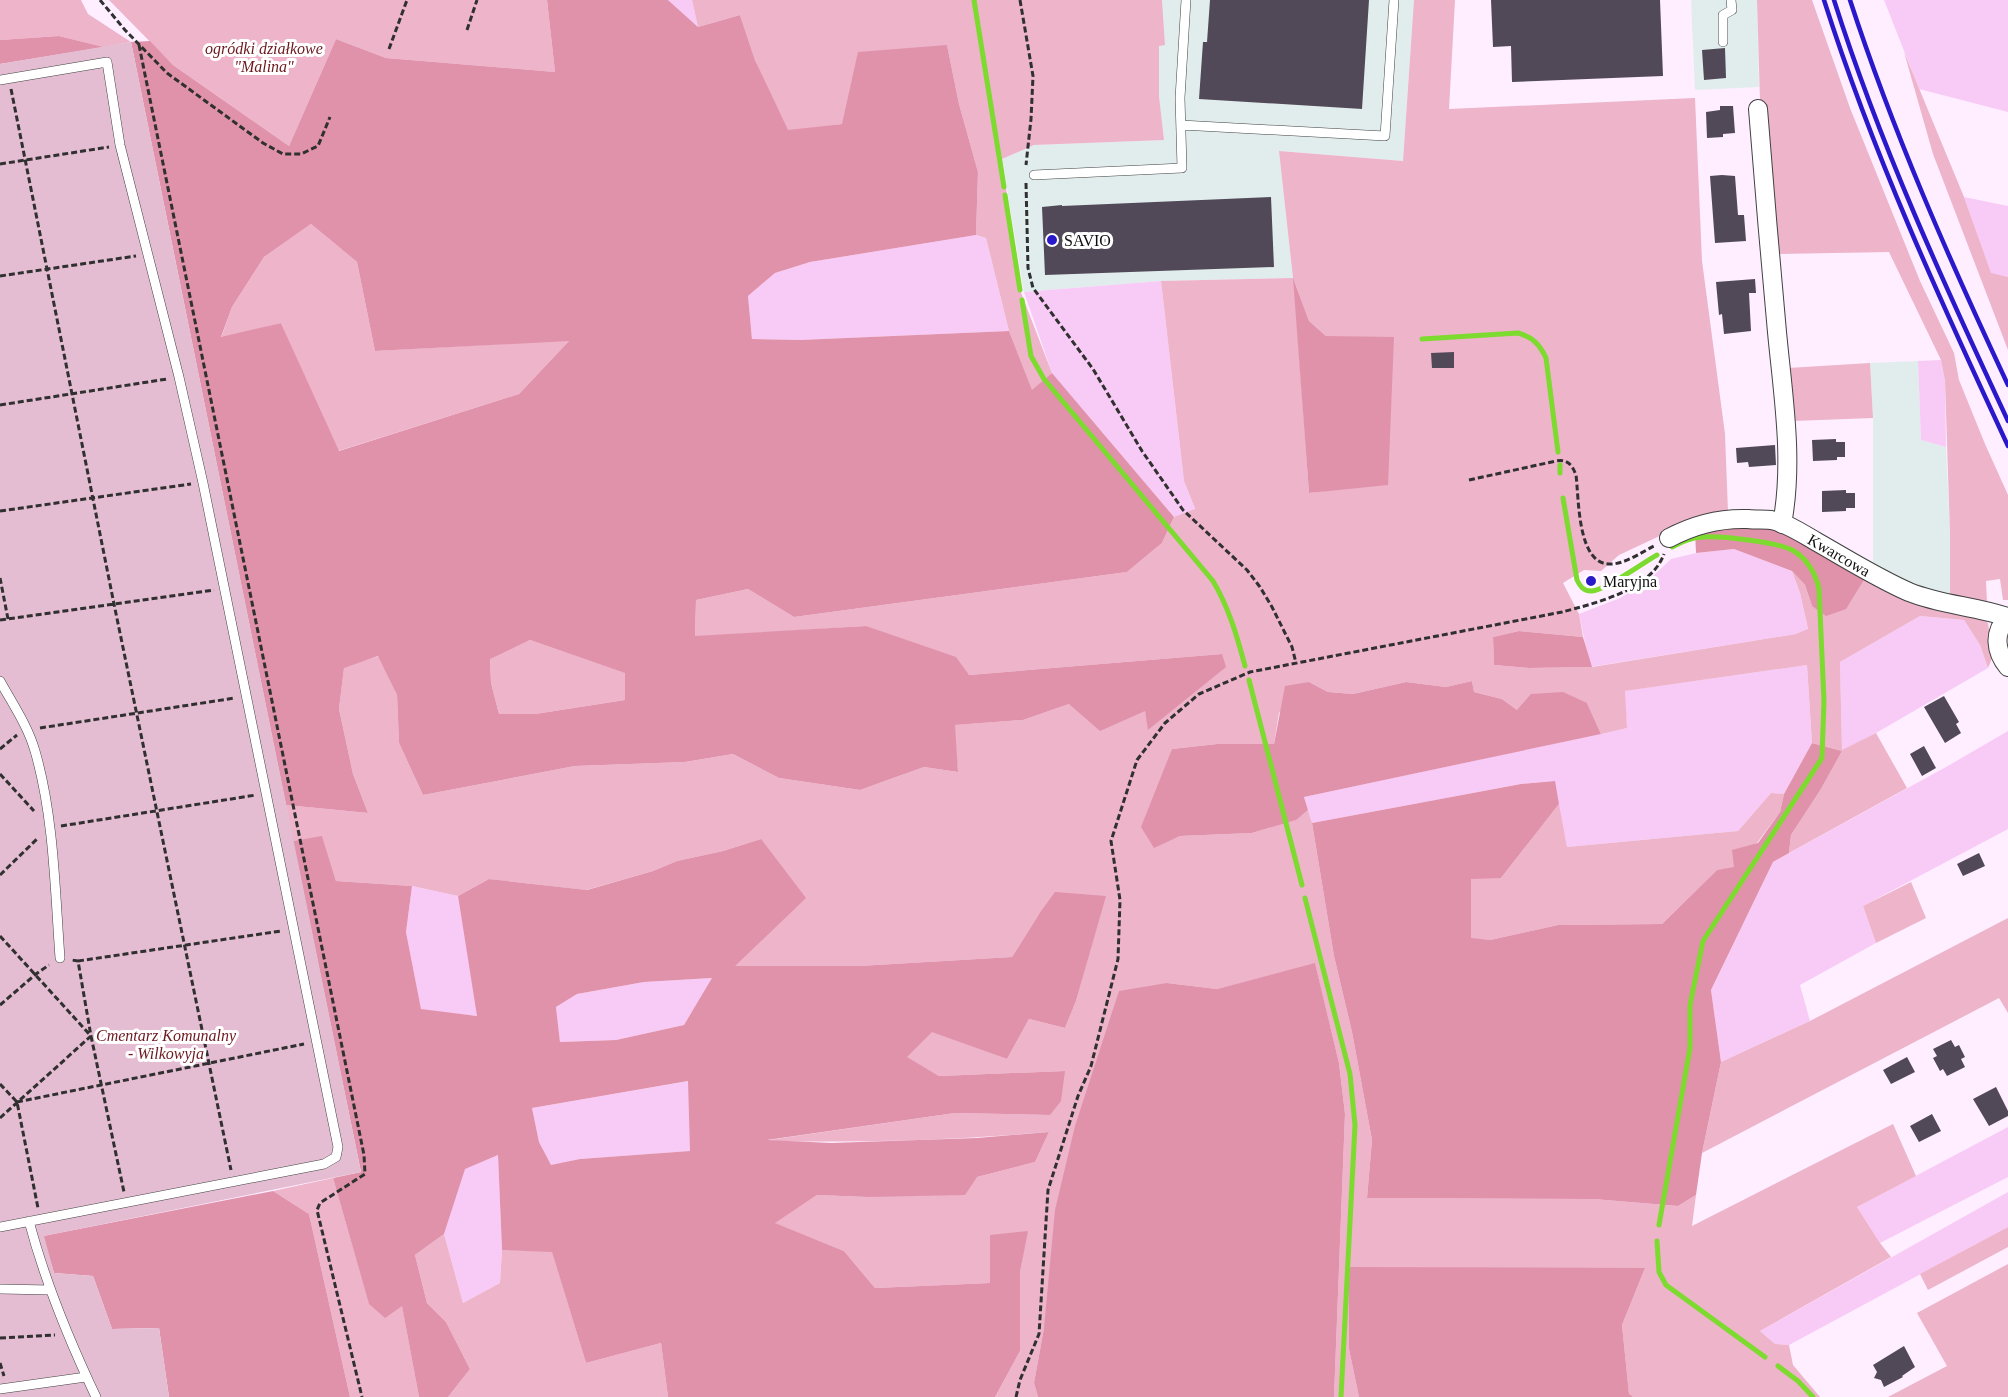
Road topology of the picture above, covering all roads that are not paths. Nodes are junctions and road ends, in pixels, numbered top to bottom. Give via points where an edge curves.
1 (1185, 0) edge
2 (1394, 0) edge
3 (1731, 0) edge
4 (1723, 42) dead end
5 (5, 79) edge
6 (1758, 109) dead end
7 (1181, 125) junction
8 (1030, 175) road end
9 (1782, 524) junction
10 (1670, 538) road end
11 (2007, 617) edge
12 (2008, 667) edge
13 (0, 681) edge
14 (60, 958) road end
15 (29, 1221) junction
16 (0, 1227) edge
17 (0, 1289) edge
18 (50, 1290) junction
19 (86, 1377) junction
20 (0, 1389) edge
21 (96, 1397) edge

1 - 7 lane
2 - 7 lane via 1385,136
3 - 4 lane via 1732,10 1723,15
5 - 15 lane via 107,62 120,145 203,483 338,1147 333,1161 324,1164
6 - 9 street via 1787,441 1787,496
7 - 8 lane via 1182,168
9 - 10 street, Kwarcowa via 1728,519 1697,525
9 - 11 street, Kwarcowa via 1929,600
11 - 12 street via 1996,639
13 - 14 lane via 35,751 49,827
15 - 16 lane
15 - 18 lane
17 - 18 lane
18 - 19 lane
19 - 20 lane
19 - 21 lane

